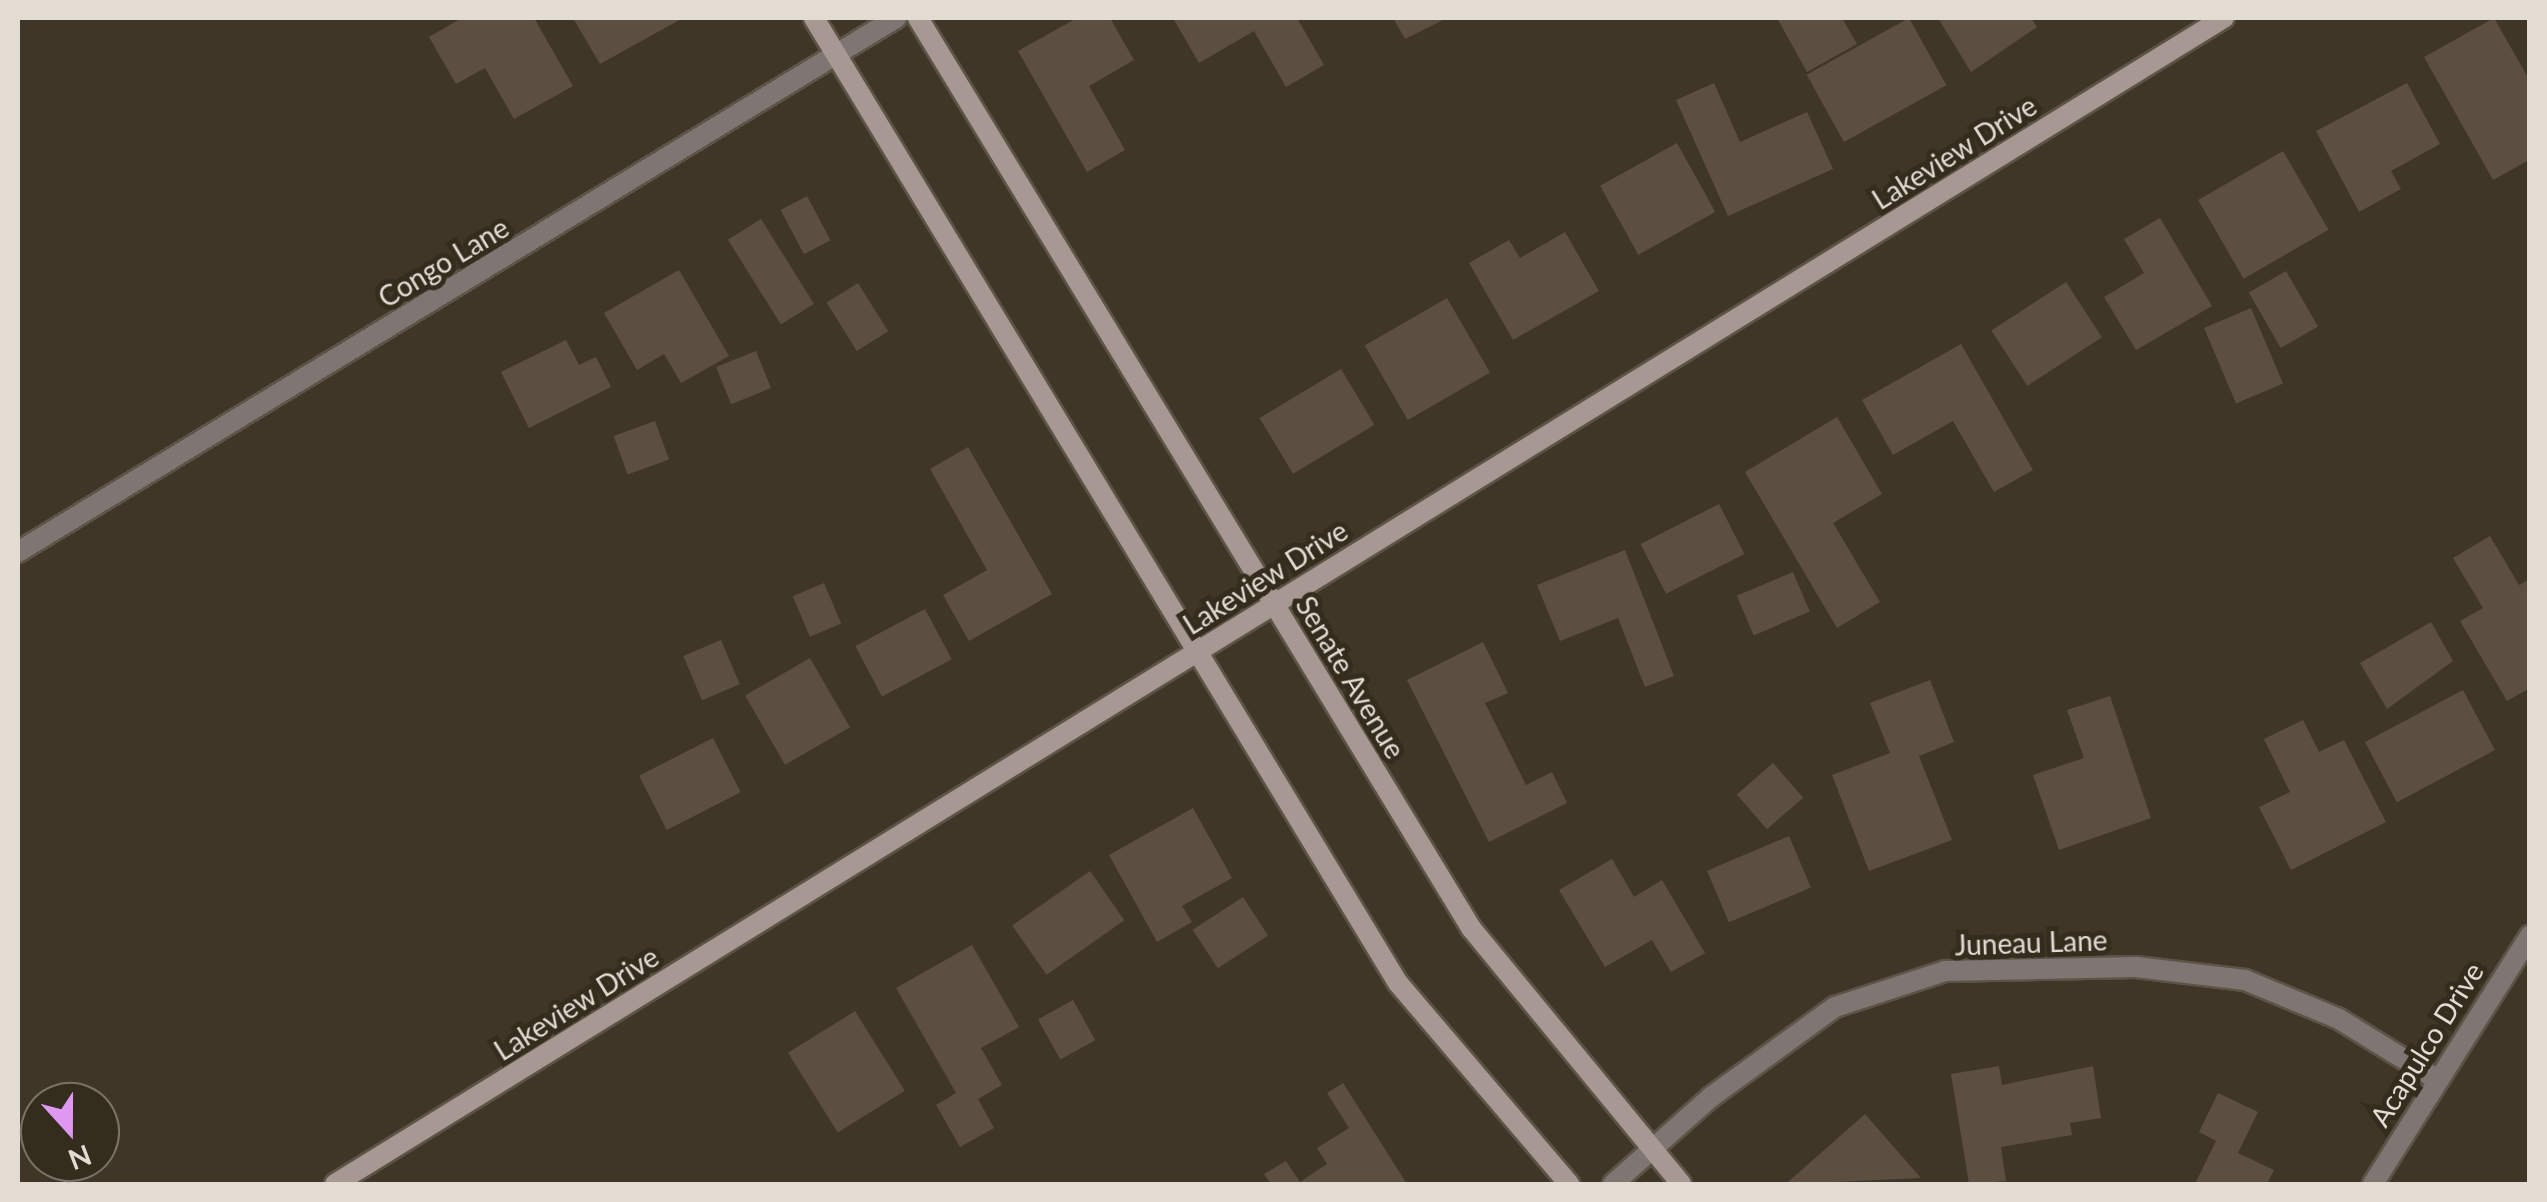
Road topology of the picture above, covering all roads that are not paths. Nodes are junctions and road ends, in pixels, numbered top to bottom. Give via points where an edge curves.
1 (814, 18) edge
2 (896, 18) edge
3 (918, 18) edge
4 (2224, 18) edge
5 (836, 56) junction
6 (18, 552) edge
7 (1274, 604) junction
8 (1196, 652) junction
9 (2530, 936) edge
10 (2434, 1077) junction
11 (1649, 1152) junction
12 (334, 1184) edge
13 (1569, 1184) edge
14 (1613, 1184) edge
15 (1681, 1184) edge
16 (2373, 1184) edge

1 - 5 street
2 - 5 street, Congo Lane
3 - 7 street, Senate Avenue
4 - 7 street, Lakeview Drive
5 - 6 street, Congo Lane
5 - 8 street
7 - 8 street, Lakeview Drive
7 - 11 street, Senate Avenue via 1472,928
8 - 12 street, Lakeview Drive
8 - 13 street via 1398,983
9 - 10 street, Acapulco Drive
10 - 11 street, Juneau Lane via 2339,1019 2245,980 2118,966 1945,971 1835,1007
10 - 16 street, Acapulco Drive
11 - 14 street, Juneau Lane
11 - 15 street, Senate Avenue

